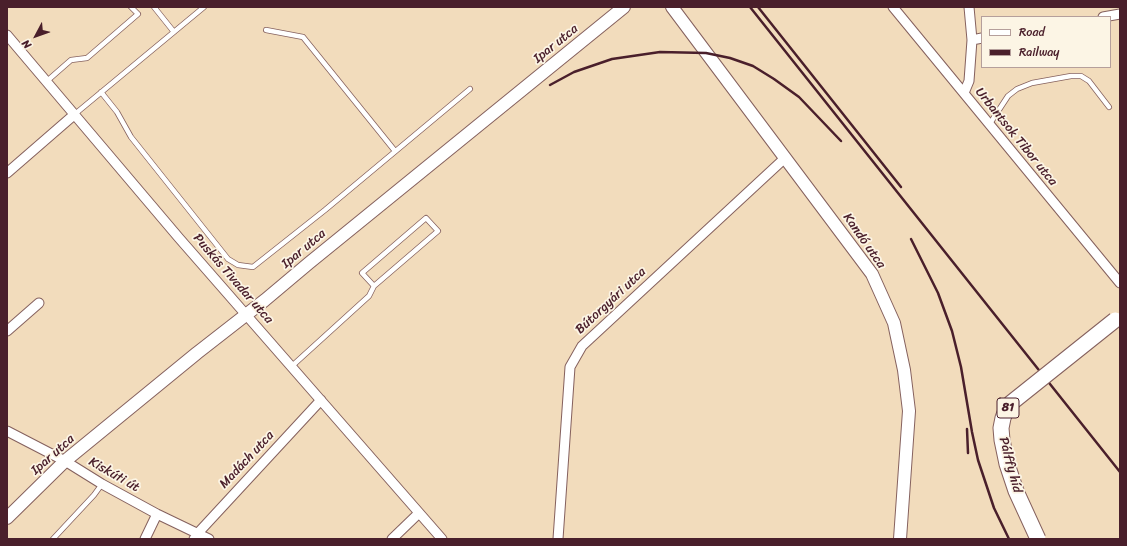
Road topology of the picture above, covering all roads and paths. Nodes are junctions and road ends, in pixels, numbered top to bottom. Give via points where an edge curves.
1 (131, 7) edge
2 (154, 7) edge
3 (672, 7) edge
4 (893, 7) edge
5 (970, 7) edge
6 (201, 8) edge
7 (621, 9) edge
8 (1120, 14) edge
9 (1109, 16) edge
10 (266, 30) dead end
11 (174, 32) junction
12 (7, 35) edge
13 (981, 38) edge
14 (972, 40) junction
15 (46, 81) junction
16 (470, 89) dead end
17 (101, 92) junction
18 (964, 93) junction
19 (1110, 108) dead end
20 (75, 114) junction
21 (989, 125) junction
22 (395, 151) junction
23 (786, 158) junction
24 (7, 173) edge
25 (1120, 283) edge
26 (374, 286) junction
27 (39, 303) dead end
28 (247, 314) junction
29 (1115, 320) dead end
30 (7, 331) edge
31 (292, 366) junction
32 (321, 400) junction
33 (7, 431) edge
34 (65, 461) junction
35 (102, 484) junction
36 (419, 513) junction
37 (157, 514) junction
38 (7, 518) edge
39 (196, 536) edge
40 (53, 539) edge
41 (145, 539) edge
42 (209, 539) edge
43 (392, 539) edge
44 (442, 539) edge
45 (558, 539) edge
46 (900, 539) edge
47 (1038, 539) edge

1 - 15 lane via 138,14 87,58 71,60
2 - 11 lane
3 - 23 street, Kandó utca
4 - 18 street, Urbantsok Tibor utca
5 - 14 street
6 - 11 lane
7 - 28 street, Ipar utca
8 - 9 street
10 - 22 lane via 303,38
11 - 17 lane
12 - 15 street, Puskás Tivadar utca
13 - 14 street
14 - 18 street via 969,82
15 - 20 street, Puskás Tivadar utca
16 - 22 lane
17 - 20 lane
17 - 22 lane via 132,137 228,259 238,265 253,267
18 - 21 street, Urbantsok Tibor utca
19 - 21 lane via 1089,81 1081,76 1071,76 1017,89 1008,96
20 - 24 street
20 - 28 street, Puskás Tivadar utca via 179,238
21 - 25 street, Urbantsok Tibor utca
23 - 45 street, Bútorgyári utca via 582,346 570,367
23 - 46 street, Kandó utca via 872,274 894,323 909,411
26 - 26 lane via 438,231 426,218 362,273
26 - 31 lane via 369,296
27 - 30 street
28 - 31 street, Puskás Tivadar utca
28 - 34 street, Ipar utca
29 - 47 main road, Pálffy híd / 81, bridge via 1011,403 1003,418 1002,440 1008,464 1016,491
31 - 32 street, Puskás Tivadar utca
32 - 36 street, Puskás Tivadar utca
32 - 39 street, Madách utca
33 - 34 street, Kiskúti út
34 - 35 street, Kiskúti út
34 - 38 street, Ipar utca
35 - 37 street, Kiskúti út
35 - 40 lane via 94,496
36 - 43 street
36 - 44 street, Puskás Tivadar utca
37 - 39 street, Kiskúti út
37 - 41 street
39 - 42 street, Kiskúti út

